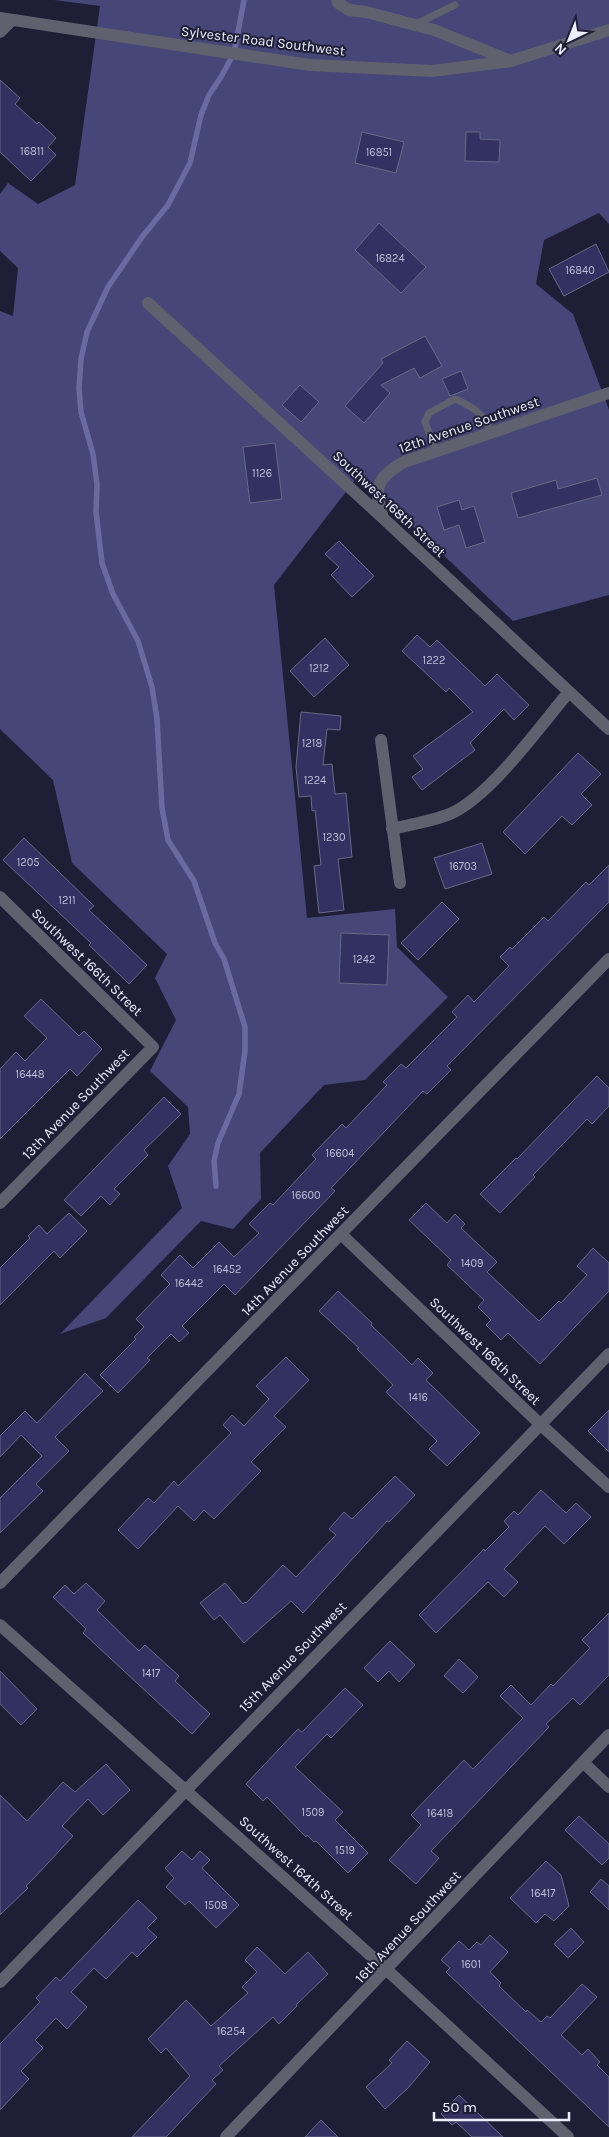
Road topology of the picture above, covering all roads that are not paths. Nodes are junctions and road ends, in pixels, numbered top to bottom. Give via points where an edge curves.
1 (337, 0) edge
2 (455, 5) dead end
3 (6, 19) edge
4 (414, 25) junction
5 (609, 30) edge
6 (0, 32) edge
7 (511, 61) junction
8 (148, 303) dead end
9 (609, 393) edge
10 (492, 432) junction
11 (436, 451) junction
12 (384, 518) junction
13 (568, 692) junction
14 (609, 729) edge
15 (381, 740) dead end
16 (392, 829) junction
17 (400, 883) dead end
18 (0, 897) edge
19 (609, 959) edge
20 (153, 1047) joint
21 (0, 1203) edge
22 (342, 1235) junction
23 (609, 1354) edge
24 (540, 1424) junction
25 (609, 1487) edge
26 (0, 1583) edge
27 (0, 1625) edge
28 (609, 1735) edge
29 (583, 1762) junction
30 (609, 1787) edge
31 (186, 1789) junction
32 (387, 1970) junction
33 (0, 1982) edge
34 (226, 2137) edge
35 (568, 2137) edge

1 - 4 street via 349,10
2 - 4 lane
3 - 6 street
3 - 7 street, Sylvester Road Southwest via 310,65 432,71
4 - 7 street
5 - 7 street, Sylvester Road Southwest
8 - 12 street, Southwest 168th Street
9 - 10 street, 12th Avenue Southwest
10 - 11 street, 12th Avenue Southwest
10 - 11 lane via 472,406 455,399 429,413 425,422
11 - 12 street, 12th Avenue Southwest via 404,462 383,476 378,486 378,498
12 - 13 street, Southwest 168th Street
13 - 14 street, Southwest 168th Street
13 - 16 street via 502,772 476,796 452,813
15 - 16 street
16 - 17 street
18 - 20 street, Southwest 166th Street
19 - 22 street, 14th Avenue Southwest
20 - 21 street, 13th Avenue Southwest
22 - 24 street, Southwest 166th Street
22 - 26 street, 14th Avenue Southwest
23 - 24 street, 15th Avenue Southwest
24 - 25 street, Southwest 166th Street
24 - 31 street, 15th Avenue Southwest
27 - 31 street, Southwest 164th Street
28 - 29 street, 16th Avenue Southwest
29 - 30 street
29 - 32 street, 16th Avenue Southwest
31 - 32 street, Southwest 164th Street
31 - 33 street, 15th Avenue Southwest
32 - 34 street, 16th Avenue Southwest
32 - 35 street, Southwest 164th Street

